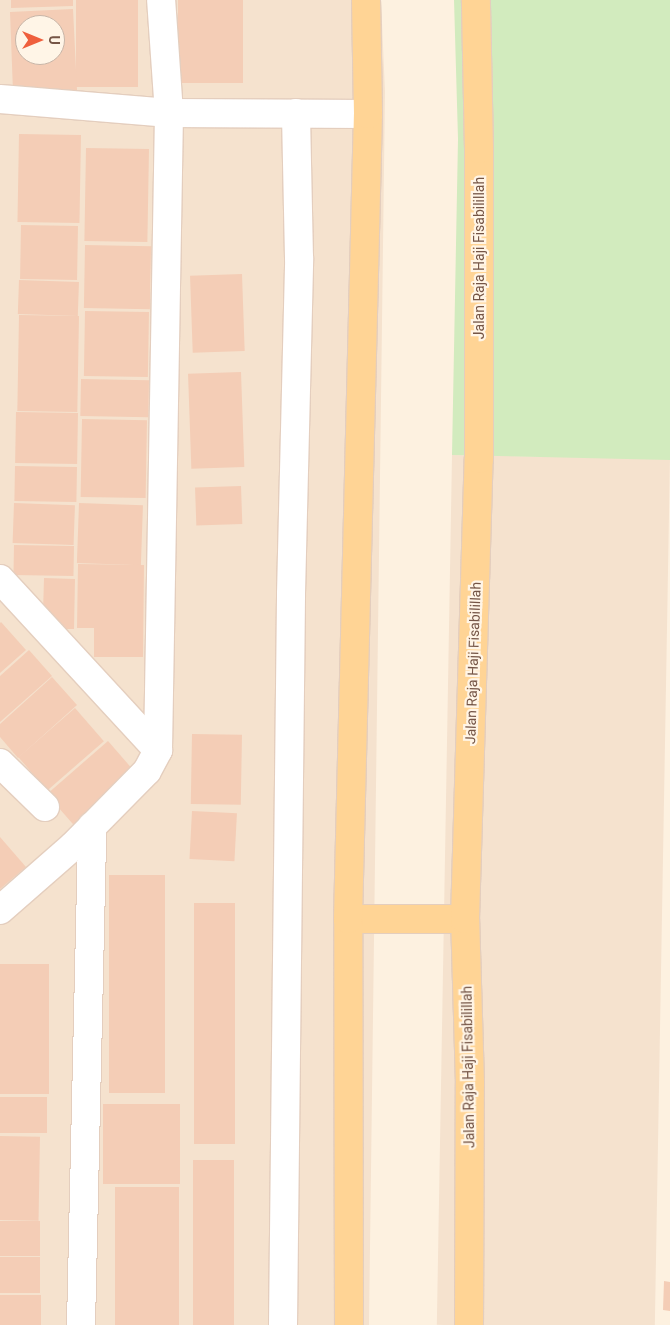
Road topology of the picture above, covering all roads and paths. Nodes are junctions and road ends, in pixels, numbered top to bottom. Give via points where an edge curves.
1 (161, 0) edge
2 (366, 0) edge
3 (476, 0) edge
4 (0, 99) edge
5 (169, 113) junction
6 (296, 113) junction
7 (368, 114) junction
8 (0, 579) edge
9 (158, 750) junction
10 (0, 763) edge
11 (45, 807) dead end
12 (92, 826) junction
13 (0, 910) edge
14 (348, 919) junction
15 (465, 919) junction
16 (81, 1325) edge
17 (283, 1325) edge
18 (348, 1325) edge
19 (469, 1325) edge

1 - 5 street
2 - 7 main road
3 - 15 main road, Jalan Raja Haji Fisabilillah via 479,459
4 - 5 street
5 - 6 street
5 - 9 street
6 - 7 street
6 - 17 street via 299,258 290,594
7 - 14 main road
8 - 9 street
9 - 12 street via 148,771
10 - 11 street
12 - 13 street
12 - 16 street
14 - 15 main road
14 - 18 main road
15 - 19 main road, Jalan Raja Haji Fisabilillah via 470,1084

